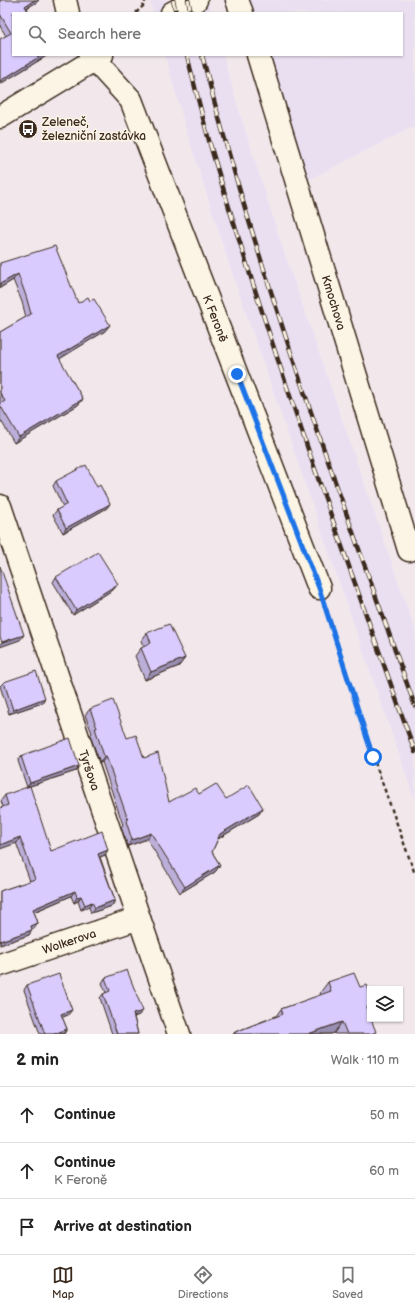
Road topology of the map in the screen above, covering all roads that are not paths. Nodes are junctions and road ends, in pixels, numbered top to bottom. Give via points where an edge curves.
1 (64, 0) edge
2 (196, 0) edge
3 (237, 0) edge
4 (68, 12) edge
5 (174, 12) edge
6 (242, 12) edge
7 (96, 56) edge
8 (258, 56) edge
9 (0, 117) edge
10 (0, 507) edge
11 (412, 549) edge
12 (319, 588) road end
13 (138, 918) junction
14 (0, 965) edge
15 (179, 1034) edge

1 - 4 street
2 - 5 street
3 - 6 street
7 - 9 street
7 - 12 street, K Feroně via 130,100
8 - 11 street, Kmochova
10 - 13 street, Tyršova
13 - 14 street, Wolkerova
13 - 15 street, Tyršova

